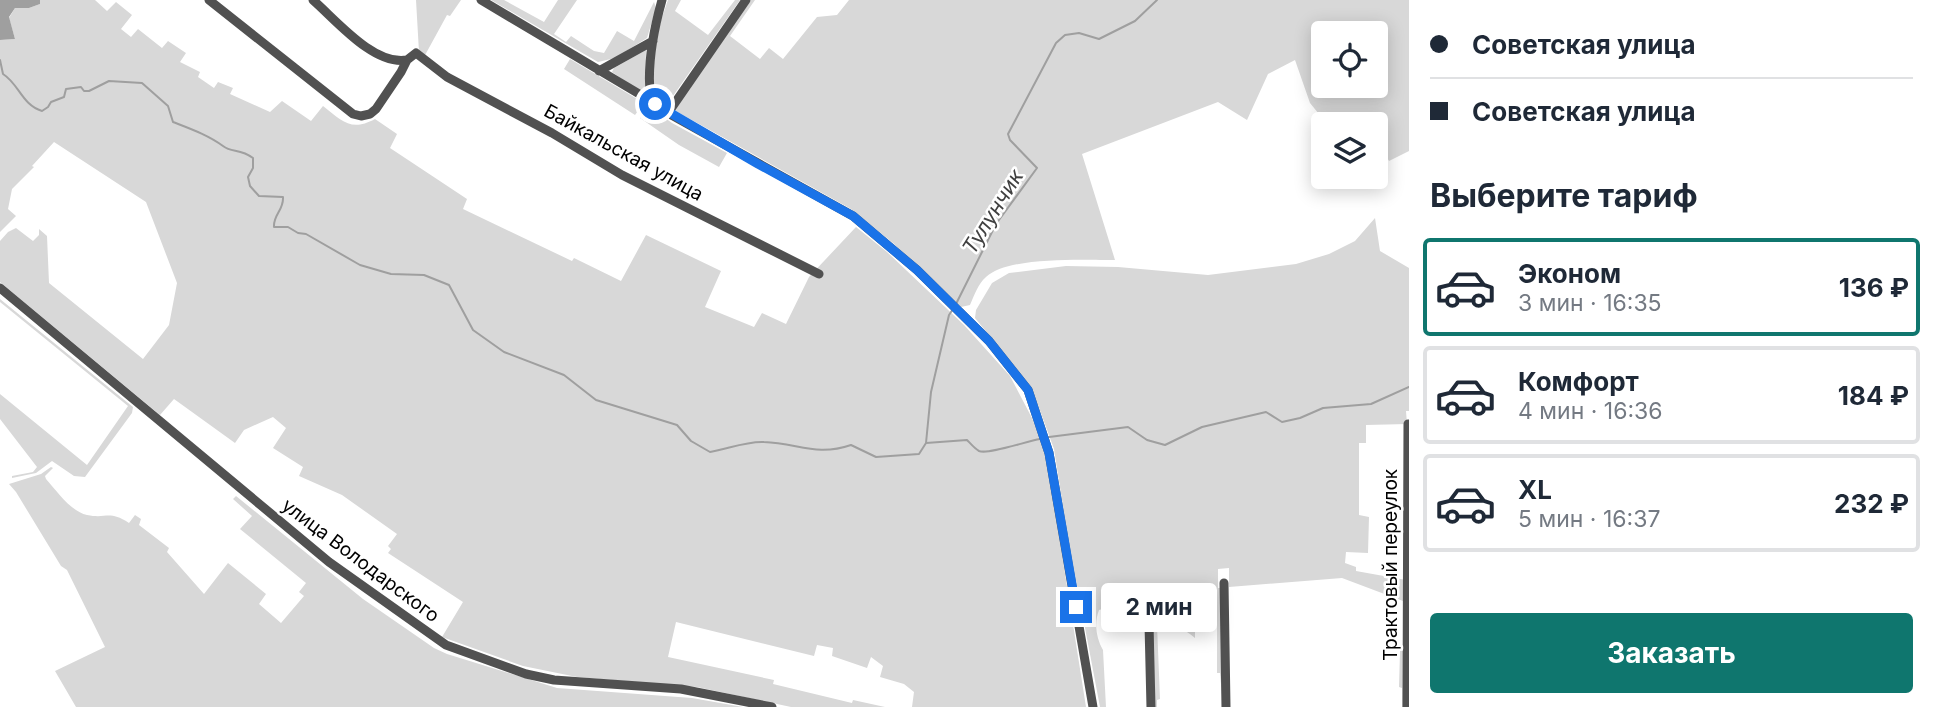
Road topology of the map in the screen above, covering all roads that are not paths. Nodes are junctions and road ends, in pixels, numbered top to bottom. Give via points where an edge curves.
1 (209, 0) edge
2 (313, 0) edge
3 (481, 0) edge
4 (746, 0) edge
5 (661, 1) edge
6 (653, 41) junction
7 (407, 60) junction
8 (599, 71) junction
9 (651, 101) junction
10 (668, 113) junction
11 (819, 274) dead end
12 (0, 288) edge
13 (1408, 424) edge
14 (1224, 583) dead end
15 (1149, 624) dead end
16 (772, 707) edge
17 (1093, 707) edge
18 (1151, 707) edge
19 (1226, 707) edge
20 (1407, 707) edge

1 - 7 street via 348,110 362,116 376,109
2 - 7 street via 378,55
3 - 8 street
4 - 10 street
5 - 6 street
6 - 8 street
6 - 9 street
7 - 11 street, Байкальская улица via 416,53 447,77 622,175
8 - 9 street
9 - 10 street
10 - 17 street via 853,216 917,270 989,341 1028,390 1049,453
12 - 16 street, улица Володарского via 330,562 446,645 554,680 681,690
13 - 20 street, Трактовый переулок
14 - 19 street
15 - 18 street

